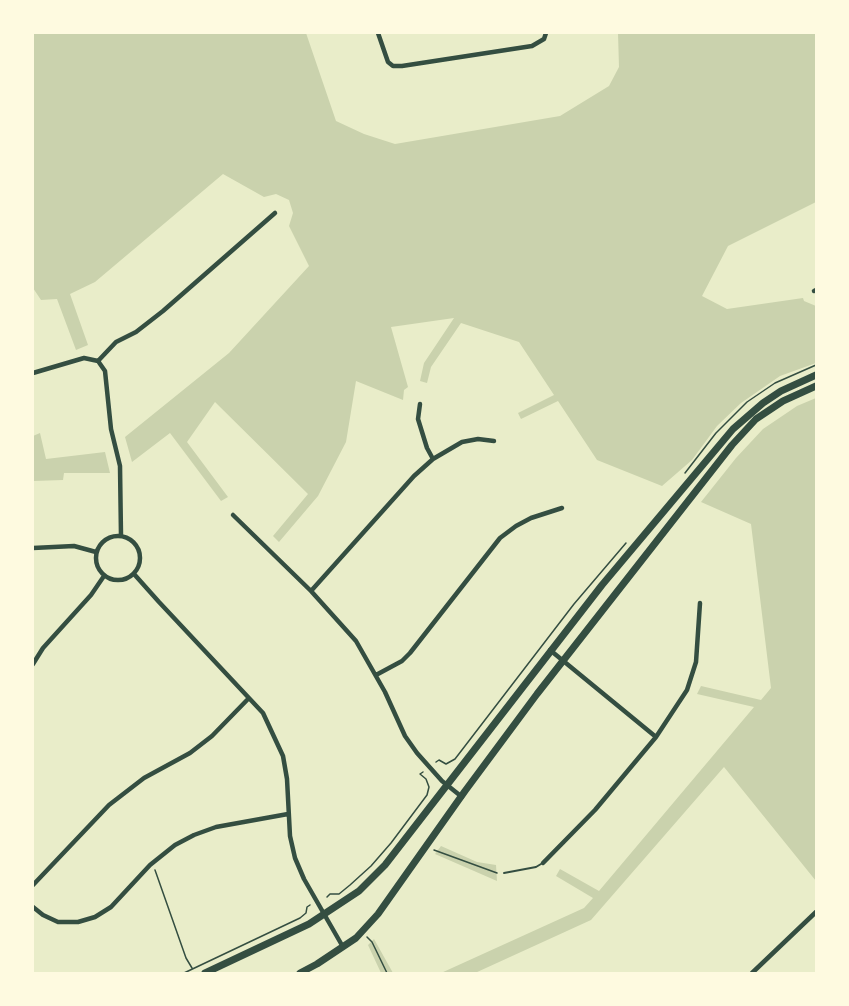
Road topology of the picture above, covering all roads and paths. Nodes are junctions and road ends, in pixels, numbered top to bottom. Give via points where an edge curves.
1 (378, 33) edge
2 (546, 33) edge
3 (275, 213) dead end
4 (98, 361) junction
5 (33, 373) edge
6 (816, 375) edge
7 (816, 386) edge
8 (420, 404) dead end
9 (494, 441) dead end
10 (433, 459) junction
11 (562, 508) dead end
12 (233, 514) dead end
13 (121, 536) junction
14 (33, 548) edge
15 (96, 552) junction
16 (135, 574) junction
17 (104, 576) junction
18 (311, 591) junction
19 (700, 603) dead end
20 (550, 650) junction
21 (563, 661) junction
22 (33, 664) edge
23 (376, 675) junction
24 (249, 698) junction
25 (656, 737) junction
26 (423, 772) dead end
27 (448, 785) junction
28 (462, 797) junction
29 (288, 814) junction
30 (427, 846) junction
31 (543, 863) joint
32 (150, 865) junction
33 (504, 873) joint
34 (33, 885) edge
35 (327, 897) dead end
36 (310, 905) dead end
37 (33, 906) edge
38 (816, 912) edge
39 (326, 915) junction
40 (362, 931) junction
41 (343, 947) junction
42 (192, 968) junction
43 (184, 973) edge
44 (205, 973) edge
45 (300, 973) edge
46 (387, 973) edge
47 (752, 973) edge

1 - 2 street via 393,66 532,45 544,39
3 - 4 street via 163,311 116,342
4 - 5 street via 84,358
4 - 13 street via 105,371 111,429 120,466
6 - 20 main road via 781,391 733,429
7 - 21 main road via 756,419 732,445
8 - 10 street via 418,419
9 - 10 street via 462,442
10 - 18 street
11 - 23 street via 531,518 500,538 410,653
12 - 18 street
13 - 15 street via 106,540
13 - 16 street via 139,551
14 - 15 street via 74,546
15 - 17 street via 97,565
16 - 17 street via 120,581
16 - 24 street
17 - 22 street
18 - 23 street via 356,641
19 - 25 street via 696,662 687,690
20 - 21 street
20 - 27 main road
21 - 25 street
21 - 28 main road
23 - 27 street via 405,736 426,765
24 - 29 street via 263,713 283,756
24 - 34 street via 212,736 109,805
25 - 31 street via 595,810
26 - 35 path via 420,774 429,791 397,834 350,885
27 - 28 street
27 - 39 main road via 385,865 359,891
28 - 30 main road
29 - 32 street via 216,827 194,835 174,845
29 - 39 street via 295,858
30 - 33 path
30 - 40 main road
31 - 33 lane
32 - 37 street via 111,907 95,917 58,922
32 - 42 path via 157,873
36 - 42 path via 300,918
38 - 47 street
39 - 41 street
39 - 44 main road
40 - 41 main road
40 - 46 path
41 - 45 main road
42 - 43 path

